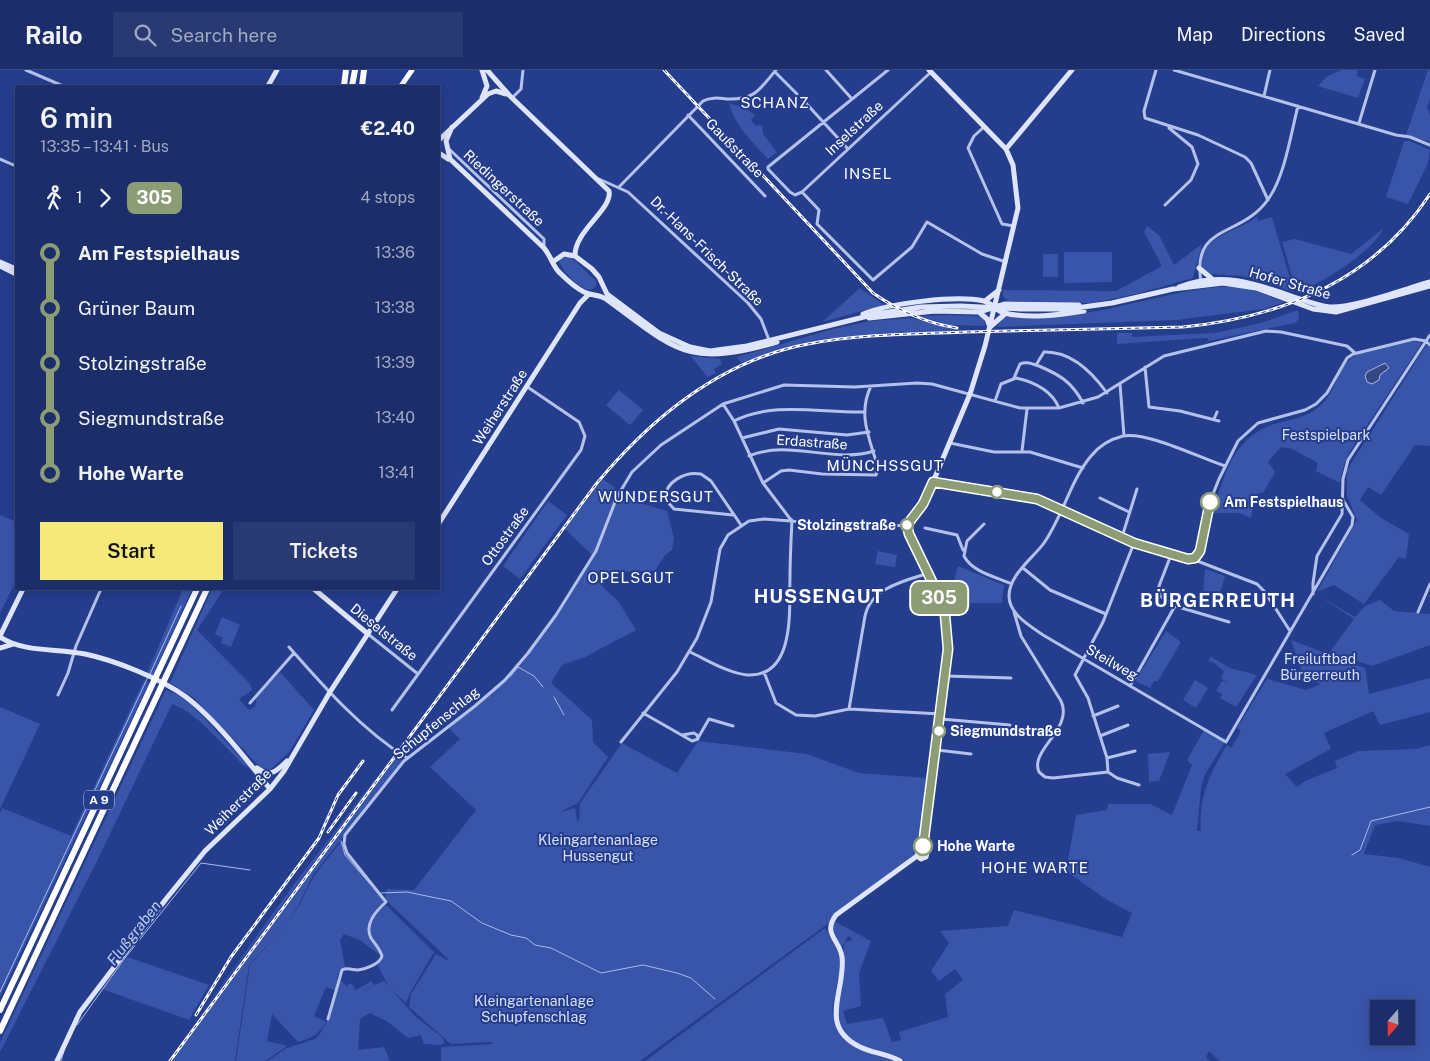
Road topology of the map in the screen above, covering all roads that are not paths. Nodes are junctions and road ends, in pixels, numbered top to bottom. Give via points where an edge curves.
1 (26, 70) edge
2 (276, 70) edge
3 (346, 70) edge
4 (355, 70) edge
5 (364, 70) edge
6 (412, 70) edge
7 (482, 70) edge
8 (487, 70) edge
9 (523, 70) edge
10 (826, 70) edge
11 (888, 70) edge
12 (1072, 70) edge
13 (1156, 70) edge
14 (1174, 70) edge
15 (1270, 70) edge
16 (1375, 70) edge
17 (775, 71) edge
18 (930, 71) edge
19 (61, 85) edge
20 (268, 85) edge
21 (344, 85) edge
22 (352, 85) edge
23 (362, 85) edge
24 (402, 85) edge
25 (797, 94) dead end
26 (511, 96) junction
27 (1264, 96) junction
28 (482, 99) junction
29 (852, 99) junction
30 (803, 100) dead end
31 (1298, 106) junction
32 (688, 115) junction
33 (823, 122) junction
34 (1359, 123) junction
35 (1166, 126) junction
36 (452, 127) junction
37 (984, 127) junction
38 (440, 139) edge
39 (446, 144) junction
40 (1430, 145) edge
41 (848, 149) junction
42 (1006, 149) junction
43 (440, 154) edge
44 (0, 159) edge
45 (452, 162) junction
46 (15, 166) edge
47 (591, 174) junction
48 (619, 187) junction
49 (802, 192) junction
50 (765, 196) dead end
51 (1268, 200) junction
52 (1165, 205) dead end
53 (1015, 226) junction
54 (544, 248) junction
55 (575, 256) junction
56 (0, 262) edge
57 (1006, 262) junction
58 (555, 264) junction
59 (0, 266) edge
60 (15, 269) edge
61 (1199, 270) junction
62 (15, 274) edge
63 (1214, 278) junction
64 (1430, 282) edge
65 (1188, 283) junction
66 (1201, 283) junction
67 (601, 285) junction
68 (1430, 286) edge
69 (577, 287) junction
70 (1173, 289) junction
71 (999, 290) junction
72 (592, 294) junction
73 (603, 297) junction
74 (580, 302) junction
75 (1008, 303) junction
76 (1094, 306) junction
77 (993, 307) junction
78 (979, 312) junction
79 (1006, 314) junction
80 (630, 317) junction
81 (641, 319) junction
82 (854, 319) junction
83 (990, 327) junction
84 (814, 329) junction
85 (1430, 335) edge
86 (768, 340) junction
87 (1426, 341) junction
88 (1430, 345) edge
89 (1355, 353) junction
90 (1036, 365) junction
91 (1145, 367) junction
92 (1014, 378) junction
93 (1120, 384) junction
94 (526, 386) junction
95 (871, 386) junction
96 (1107, 393) junction
97 (970, 394) junction
98 (995, 402) junction
99 (1082, 403) junction
100 (723, 404) junction
101 (1059, 408) junction
102 (1027, 409) junction
103 (863, 412) junction
104 (1217, 412) dead end
105 (1214, 419) junction
106 (734, 421) junction
107 (1219, 421) dead end
108 (869, 432) junction
109 (1124, 436) junction
110 (742, 438) junction
111 (950, 443) junction
112 (874, 451) junction
113 (1022, 451) junction
114 (750, 456) junction
115 (1225, 466) junction
116 (1083, 468) junction
117 (933, 482) junction
118 (763, 483) junction
119 (1137, 489) dead end
120 (1100, 498) dead end
121 (1343, 500) junction
122 (1064, 509) junction
123 (1130, 512) junction
124 (733, 515) junction
125 (792, 520) junction
126 (440, 521) edge
127 (984, 524) dead end
128 (740, 525) junction
129 (907, 525) junction
130 (925, 528) dead end
131 (1122, 537) junction
132 (1134, 543) junction
133 (963, 551) junction
134 (1171, 555) junction
135 (1192, 559) junction
136 (1023, 568) junction
137 (1314, 570) junction
138 (929, 573) junction
139 (1322, 576) junction
140 (1012, 584) junction
141 (1430, 584) edge
142 (23, 590) edge
143 (101, 590) edge
144 (197, 590) edge
145 (207, 590) edge
146 (315, 590) edge
147 (395, 590) edge
148 (1313, 594) junction
149 (1175, 606) junction
150 (1014, 611) junction
151 (1418, 612) dead end
152 (1106, 614) junction
153 (10, 616) junction
154 (1229, 622) dead end
155 (0, 624) edge
156 (1290, 631) junction
157 (368, 634) junction
158 (0, 636) edge
159 (14, 644) junction
160 (289, 647) dead end
161 (0, 648) edge
162 (74, 652) junction
163 (690, 652) junction
164 (295, 653) junction
165 (1083, 658) junction
166 (764, 672) junction
167 (418, 674) junction
168 (946, 676) junction
169 (1011, 678) dead end
170 (1130, 686) junction
171 (330, 692) junction
172 (58, 695) dead end
173 (250, 703) dead end
174 (1118, 706) dead end
175 (848, 709) junction
176 (392, 710) dead end
177 (643, 713) junction
178 (941, 716) junction
179 (1093, 716) junction
180 (1010, 725) dead end
181 (1128, 725) dead end
182 (732, 726) dead end
183 (682, 735) junction
184 (1100, 736) junction
185 (698, 739) junction
186 (621, 742) dead end
187 (937, 750) junction
188 (1135, 751) dead end
189 (296, 753) junction
190 (971, 754) dead end
191 (407, 758) junction
192 (1107, 758) junction
193 (254, 767) junction
194 (1108, 772) junction
195 (1139, 785) dead end
196 (270, 789) junction
197 (922, 849) junction
198 (917, 856) junction
199 (0, 1010) edge
200 (328, 1019) dead end
201 (0, 1031) edge
202 (57, 1061) edge
203 (900, 1061) edge

1 - 19 street
2 - 20 main road
3 - 21 highway
4 - 22 highway
5 - 23 highway
6 - 24 main road
7 - 28 main road via 487,86
8 - 26 main road
9 - 26 street via 521,89
10 - 29 street
11 - 29 street
12 - 42 main road
13 - 35 street via 1144,114 1148,120
14 - 27 street
15 - 27 street
16 - 34 street
17 - 25 street
17 - 32 street via 750,97 707,99
18 - 37 main road
18 - 41 street, Inselstraße
26 - 28 main road via 496,91
26 - 47 main road
27 - 31 street
28 - 36 main road
29 - 33 street
30 - 33 street
31 - 34 street
31 - 51 street via 1278,177
32 - 48 street
32 - 50 street, Gaußstraße
33 - 41 street
33 - 49 street via 768,167 790,192 795,195
34 - 40 street
35 - 51 street via 1198,134 1245,158 1251,163
35 - 52 street via 1192,147 1198,164 1191,180
36 - 38 main road
36 - 39 main road, Riedingerstraße
37 - 42 main road
37 - 53 street via 968,148 1002,224
39 - 45 main road, Riedingerstraße
39 - 54 street, Riedingerstraße via 454,157 544,240
41 - 49 street, Inselstraße
42 - 53 main road via 1013,165 1017,193
43 - 45 main road
44 - 46 street
45 - 54 main road, Riedingerstraße
47 - 48 street
47 - 55 main road via 610,193 578,240
48 - 86 street, Dr.-Hans-Frisch-Straße via 753,308 764,324
49 - 57 street via 819,210 817,224 873,280 912,247 927,222 982,254
51 - 61 street via 1246,222 1209,240 1200,256
53 - 57 main road
54 - 58 main road, Riedingerstraße
55 - 58 main road via 564,254
55 - 67 main road, Riedingerstraße via 597,274
56 - 60 main road
57 - 71 main road
58 - 69 main road, Riedingerstraße via 559,272
59 - 62 main road
61 - 63 main road
61 - 65 main road
61 - 66 street
63 - 64 main road, Hofer Straße via 1241,280 1331,307
63 - 66 main road, Hofer Straße
65 - 66 main road, Hofer Straße
65 - 70 main road, Hofer Straße
66 - 68 main road, Hofer Straße via 1238,284 1313,309 1336,312
66 - 70 main road, Hofer Straße
67 - 72 main road, Weiherstraße
67 - 81 main road, Riedingerstraße via 607,294
69 - 72 main road, Riedingerstraße
69 - 74 main road
70 - 76 main road, Hofer Straße
71 - 75 main road
71 - 77 main road
71 - 77 main road
72 - 73 main road, Riedingerstraße
72 - 74 main road, Weiherstraße
73 - 74 main road via 591,297
73 - 80 main road, Riedingerstraße
74 - 94 main road, Weiherstraße
75 - 76 main road
75 - 77 main road
76 - 77 main road, Hofer Straße via 1045,310
76 - 79 main road via 1085,311 1056,314
77 - 78 main road
77 - 79 main road
77 - 82 main road, Riedingerstraße via 922,307
77 - 82 main road via 947,301 907,304 873,311
77 - 83 main road
78 - 82 main road via 935,311
78 - 83 main road
79 - 83 main road
80 - 81 main road
80 - 84 main road, Riedingerstraße via 674,347 710,356 748,350
81 - 86 main road, Riedingerstraße via 682,344 704,350 733,349
82 - 84 main road, Riedingerstraße
83 - 97 main road
84 - 86 main road, Riedingerstraße
85 - 87 street
87 - 88 street
87 - 89 street via 1414,339
87 - 121 street via 1348,460 1343,479
89 - 91 street, Schupfenschlag via 1347,346 1272,331 1171,354
89 - 115 street via 1347,358 1320,401 1308,409 1255,425 1238,440
90 - 92 street via 1022,363
90 - 96 street via 1044,352 1062,355 1084,368
90 - 99 street via 1065,378
91 - 93 street, Schupfenschlag
91 - 105 street via 1149,407
92 - 98 street via 1001,384
92 - 101 street via 1044,389
93 - 96 street, Schupfenschlag
93 - 109 street
94 - 126 main road, Weiherstraße
94 - 167 street, Ottostraße via 579,422 585,433 583,445
95 - 97 street, Schupfenschlag via 932,384
95 - 100 street, Schupfenschlag via 784,385
95 - 103 street
96 - 99 street, Schupfenschlag
97 - 98 street, Schupfenschlag
97 - 111 main road
98 - 102 street, Schupfenschlag
99 - 101 street, Schupfenschlag
100 - 106 street
100 - 191 street, Schupfenschlag via 649,455 632,472 617,497 596,551 528,653 505,680
101 - 102 street, Schupfenschlag
102 - 113 street
103 - 106 street via 776,410 754,412
103 - 108 street
104 - 105 street
105 - 107 street
106 - 110 street
108 - 110 street via 847,435 779,429
108 - 112 street
109 - 115 street via 1150,439
109 - 116 street via 1099,447
110 - 114 street
111 - 113 street via 994,452
111 - 117 main road
112 - 114 street, Erdastraße via 849,456 773,450
112 - 118 street via 878,468 873,476 790,470 781,471
113 - 116 street via 1043,454
114 - 118 street
115 - 135 street via 1207,509 1200,551
116 - 122 street
117 - 122 street via 1026,496
117 - 129 main road via 923,504
118 - 125 street
119 - 123 street
120 - 123 street
121 - 137 street via 1342,514 1317,556
121 - 139 street via 1353,517 1352,522
122 - 131 street
122 - 136 street via 1043,544
123 - 131 street
124 - 124 street via 711,481 701,474 689,474 667,488 665,497 678,510
124 - 128 street
125 - 128 street via 756,520
125 - 129 street via 868,527
125 - 166 street via 788,634 781,656
127 - 133 street via 967,541
128 - 163 street via 728,535 720,549 711,602
129 - 138 main road
130 - 133 street via 957,535
131 - 132 street
132 - 134 street
132 - 152 street
133 - 140 street via 970,565
134 - 135 street
134 - 149 street via 1158,589 1160,596
135 - 156 street via 1257,584
136 - 140 street
136 - 152 street via 1061,596
137 - 139 street
137 - 148 street
138 - 168 main road via 945,615
138 - 175 street via 883,590 869,604
139 - 148 street
140 - 150 street via 1009,597
141 - 151 street
142 - 153 main road
143 - 162 street
144 - 199 highway, A 9
145 - 201 highway, A 9
146 - 157 main road, Dieselstraße
147 - 157 main road, Weiherstraße
148 - 156 street
149 - 154 street
149 - 170 street
150 - 165 street, Steilweg via 1026,624
150 - 194 street via 1021,636 1065,711 1062,723 1038,762 1039,772 1053,778
152 - 165 street
153 - 155 main road
153 - 158 main road
156 - 170 street, Steilweg via 1226,742
157 - 167 street, Dieselstraße
157 - 171 main road, Weiherstraße
158 - 159 main road
159 - 161 main road
159 - 162 main road
160 - 164 street
162 - 172 street
162 - 193 main road via 111,661 176,690 198,708
163 - 166 street via 738,673 754,675
163 - 177 street
164 - 171 street
164 - 173 street
165 - 170 street, Steilweg
165 - 179 street via 1075,677 1088,698
166 - 175 street via 776,703 791,714 807,717
167 - 176 street, Ottostraße
168 - 169 street
168 - 178 main road
171 - 189 main road, Weiherstraße
171 - 191 street via 381,740
174 - 179 street
175 - 178 street
177 - 183 street
177 - 186 street
178 - 180 street
178 - 187 main road
179 - 184 street
181 - 184 street
182 - 185 street via 709,719
183 - 185 street via 693,741
183 - 185 street via 694,733
184 - 192 street
187 - 190 street
187 - 197 main road
188 - 192 street
189 - 193 main road via 275,773 265,774
189 - 196 main road, Weiherstraße
191 - 200 street, Schupfenschlag via 345,837 347,853 386,902 373,916 369,929 382,956 376,964 340,972
192 - 194 street
193 - 196 main road
194 - 195 street
196 - 202 main road, Weiherstraße via 186,873 86,1004
197 - 198 main road
197 - 198 main road via 927,852 926,857 921,859
198 - 203 main road via 836,915 830,926 842,956 834,1012 841,1031 859,1047

